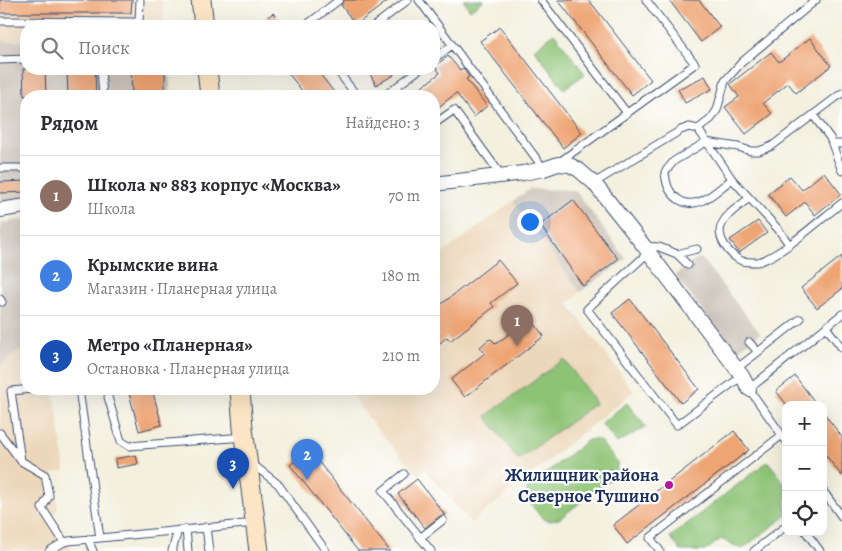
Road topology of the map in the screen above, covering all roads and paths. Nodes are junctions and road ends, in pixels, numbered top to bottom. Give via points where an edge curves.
1 (140, 0) edge
2 (201, 0) edge
3 (340, 0) edge
4 (408, 0) edge
5 (419, 0) edge
6 (541, 0) edge
7 (646, 0) edge
8 (816, 0) edge
9 (139, 20) edge
10 (203, 20) edge
11 (313, 20) edge
12 (382, 20) edge
13 (434, 20) edge
14 (0, 21) edge
15 (20, 21) edge
16 (440, 29) edge
17 (452, 45) junction
18 (440, 54) edge
19 (20, 59) edge
20 (0, 60) edge
21 (102, 75) edge
22 (208, 75) edge
23 (341, 75) edge
24 (412, 75) edge
25 (103, 90) edge
26 (210, 90) edge
27 (352, 90) edge
28 (392, 90) edge
29 (842, 93) edge
30 (627, 113) junction
31 (813, 115) junction
32 (440, 120) edge
33 (698, 129) junction
34 (706, 142) junction
35 (832, 144) junction
36 (842, 144) edge
37 (558, 164) junction
38 (0, 168) edge
39 (20, 168) edge
40 (544, 169) junction
41 (842, 171) edge
42 (502, 176) junction
43 (732, 179) junction
44 (440, 183) edge
45 (594, 183) junction
46 (749, 198) junction
47 (842, 203) edge
48 (20, 207) edge
49 (0, 210) edge
50 (789, 244) junction
51 (646, 249) junction
52 (696, 249) dead end
53 (677, 254) junction
54 (688, 265) dead end
55 (842, 314) edge
56 (800, 319) dead end
57 (826, 327) junction
58 (749, 342) dead end
59 (842, 348) edge
60 (758, 352) junction
61 (742, 378) junction
62 (20, 390) edge
63 (80, 395) edge
64 (240, 395) edge
65 (108, 398) dead end
66 (0, 433) edge
67 (782, 435) edge
68 (244, 437) junction
69 (782, 439) edge
70 (247, 460) junction
71 (21, 461) junction
72 (404, 474) dead end
73 (827, 496) edge
74 (842, 517) edge
75 (443, 520) dead end
76 (256, 524) junction
77 (206, 528) junction
78 (782, 529) edge
79 (182, 530) junction
80 (809, 536) edge
81 (100, 538) junction
82 (420, 538) junction
83 (88, 539) junction
84 (64, 542) junction
85 (49, 551) edge
86 (93, 551) edge
87 (172, 551) edge
88 (188, 551) edge
89 (209, 551) edge
90 (259, 551) edge
91 (326, 551) edge
92 (431, 551) edge
93 (660, 551) edge
94 (754, 551) edge
95 (820, 551) edge

1 - 9 lane
2 - 10 main road
3 - 11 lane
4 - 12 lane
5 - 13 lane
6 - 30 lane
7 - 30 lane via 695,64
8 - 33 lane via 742,62 725,81 717,110
14 - 15 lane
16 - 17 lane
17 - 18 lane
17 - 40 lane
19 - 20 lane
21 - 25 lane
22 - 26 main road
23 - 27 lane
24 - 28 lane
29 - 31 lane
30 - 37 lane
31 - 34 lane via 772,146 759,151
31 - 35 lane
32 - 42 lane via 454,110
33 - 34 lane
33 - 45 lane via 689,127 681,130
34 - 43 lane
34 - 43 lane via 674,160 664,172 670,192 688,204 696,203
35 - 36 lane
35 - 41 lane
37 - 40 street
37 - 45 street via 570,165
38 - 39 lane
40 - 42 street
42 - 44 street
43 - 46 lane
45 - 51 street
46 - 50 lane
46 - 50 lane via 726,217 720,227 729,253 743,262 758,262
47 - 50 lane
48 - 49 street
51 - 53 lane via 660,247
51 - 61 street
51 - 61 lane via 587,309 677,425
52 - 53 lane
53 - 54 lane
55 - 57 lane
56 - 60 lane
57 - 59 lane
57 - 61 lane
58 - 60 lane
60 - 61 lane
61 - 67 lane
62 - 71 lane via 11,391
63 - 81 lane
64 - 68 main road
65 - 68 lane via 121,441 129,446
66 - 71 lane
68 - 70 main road
69 - 93 lane via 650,538
70 - 76 main road
70 - 91 lane via 278,484
71 - 84 lane via 45,475 49,496 42,508
72 - 82 lane via 383,490
73 - 74 lane
75 - 82 lane
76 - 77 lane
76 - 90 main road
77 - 79 lane
77 - 89 lane
78 - 94 lane
79 - 81 lane
79 - 87 lane
79 - 88 lane
80 - 95 lane
81 - 83 lane
82 - 92 lane
83 - 84 lane
83 - 86 lane
84 - 85 lane

